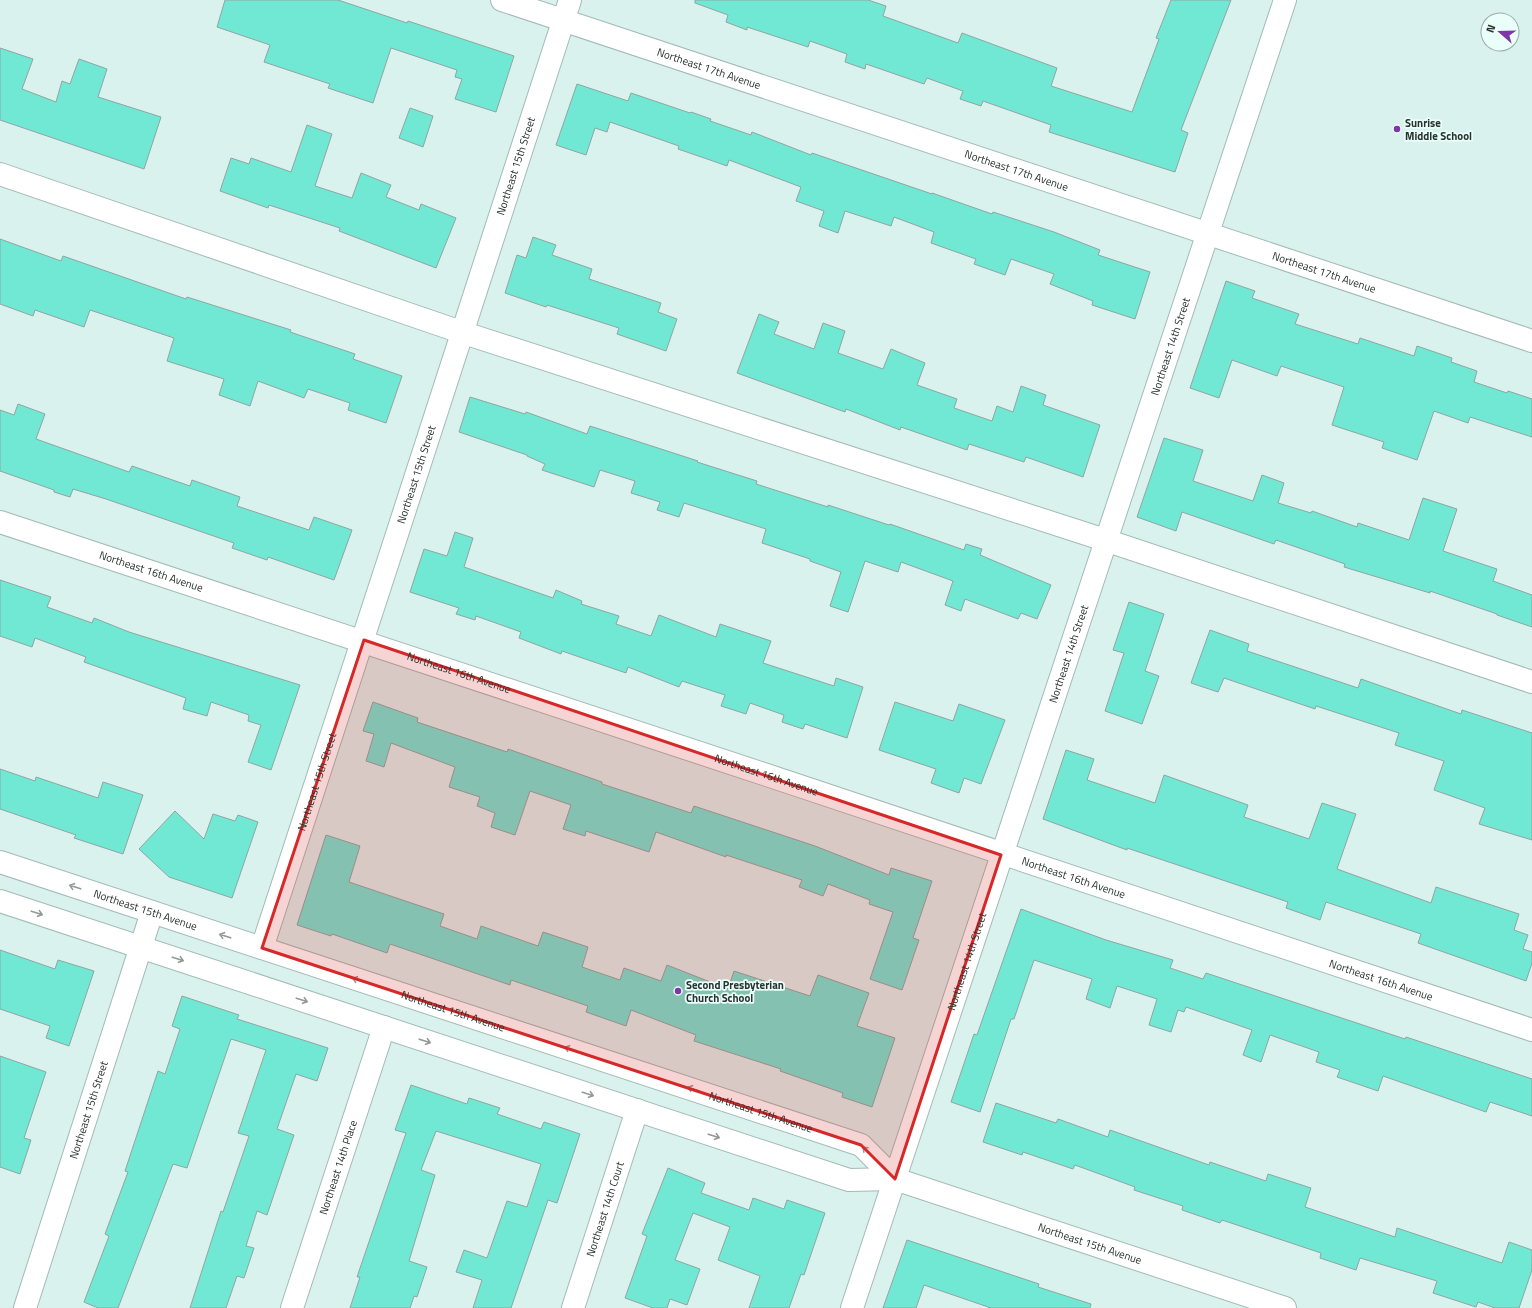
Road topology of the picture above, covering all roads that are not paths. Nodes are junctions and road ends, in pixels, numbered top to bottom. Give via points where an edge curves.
1 (502, 0) edge
2 (570, 0) edge
3 (1285, 0) edge
4 (563, 21) junction
5 (0, 174) edge
6 (1208, 234) junction
7 (461, 332) junction
8 (1532, 341) edge
9 (0, 522) edge
10 (1105, 540) junction
11 (364, 640) junction
12 (1532, 682) edge
13 (1001, 854) junction
14 (0, 862) edge
15 (0, 901) edge
16 (152, 912) junction
17 (141, 947) junction
18 (262, 948) junction
19 (384, 1027) junction
20 (1532, 1030) edge
21 (637, 1110) junction
22 (895, 1179) junction
23 (25, 1308) edge
24 (292, 1308) edge
25 (573, 1308) edge
26 (852, 1308) edge
27 (1285, 1308) edge

1 - 4 street, Northeast 17th Avenue
2 - 4 street, Northeast 15th Street
3 - 6 street, Northeast 14th Street
4 - 6 street, Northeast 17th Avenue
4 - 7 street, Northeast 15th Street
5 - 7 street
6 - 8 street, Northeast 17th Avenue
6 - 10 street, Northeast 14th Street
7 - 10 street
7 - 11 street, Northeast 15th Street
9 - 11 street, Northeast 16th Avenue
10 - 12 street
10 - 13 street, Northeast 14th Street
11 - 13 street, Northeast 16th Avenue
11 - 18 street, Northeast 15th Street
13 - 20 street, Northeast 16th Avenue
13 - 22 street, Northeast 14th Street
16 -> 14 street, Northeast 15th Avenue
15 -> 17 street, Northeast 15th Avenue
16 - 17 street, Northeast 15th Street
18 -> 16 street, Northeast 15th Avenue
17 -> 19 street, Northeast 15th Avenue
17 - 23 street, Northeast 15th Street
22 -> 18 street, Northeast 15th Avenue via 861,1145
19 -> 21 street, Northeast 15th Avenue
19 - 24 street, Northeast 14th Place
21 -> 22 street, Northeast 15th Avenue via 849,1180
21 - 25 street, Northeast 14th Court
22 - 26 street, Northeast 14th Street
22 - 27 street, Northeast 15th Avenue

